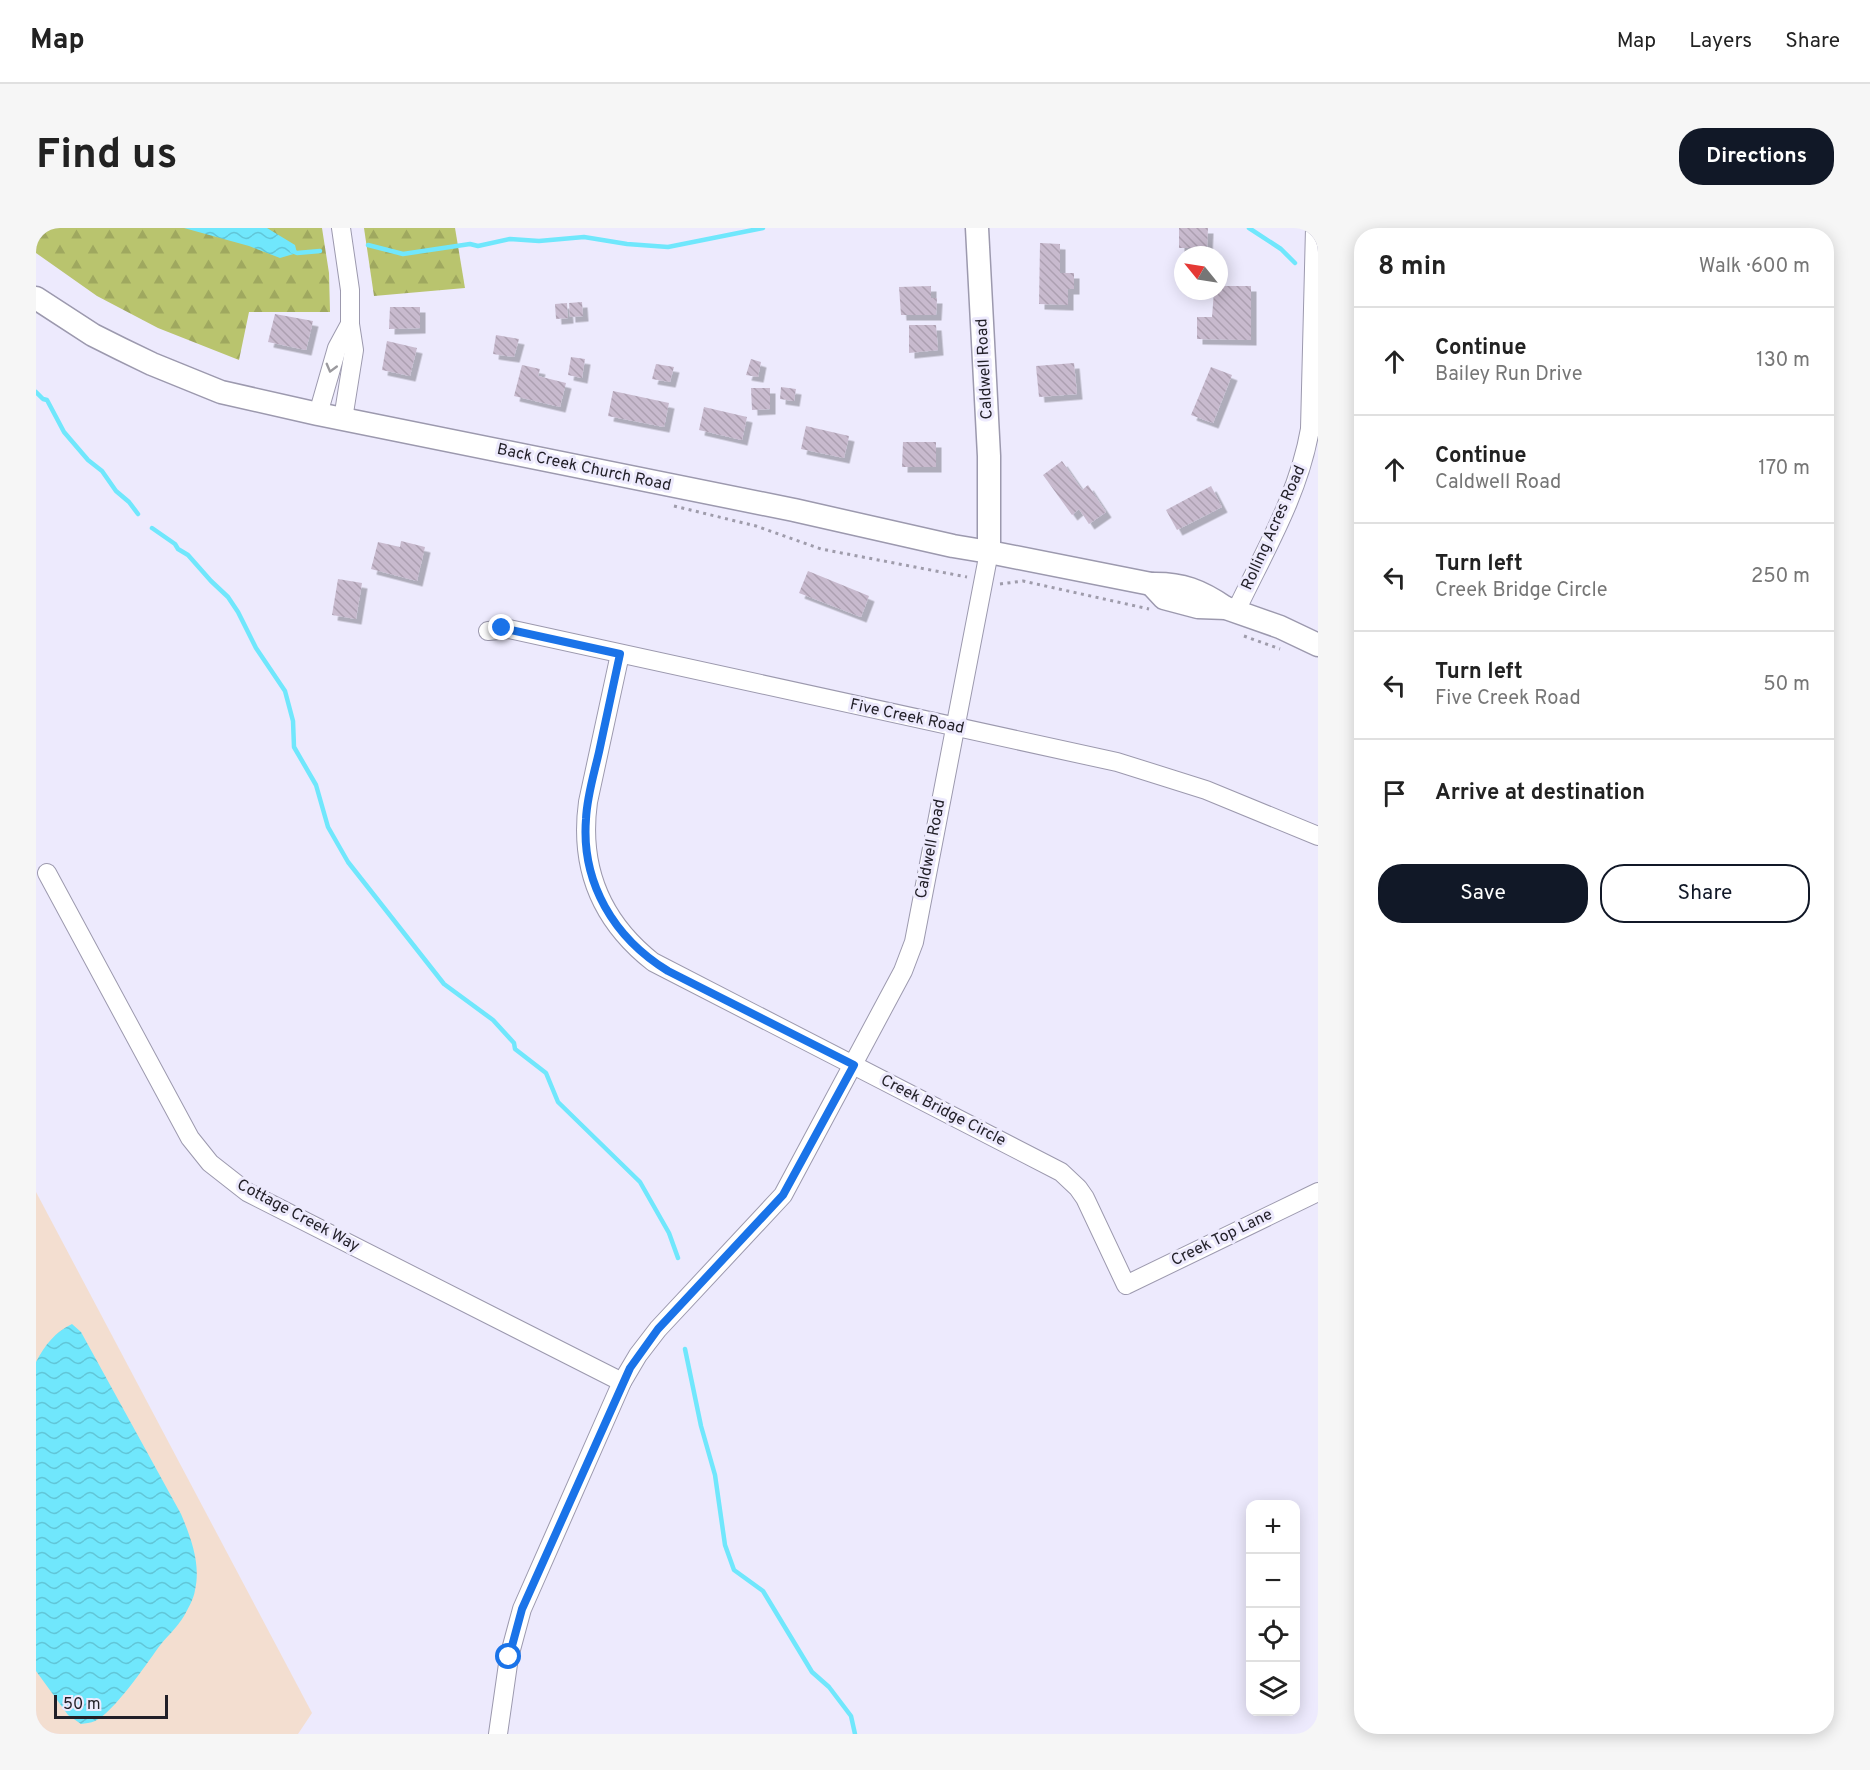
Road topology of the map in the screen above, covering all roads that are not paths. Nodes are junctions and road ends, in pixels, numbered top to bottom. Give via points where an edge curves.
1 (341, 228) edge
2 (977, 228) edge
3 (1315, 228) edge
4 (36, 298) edge
5 (350, 324) junction
6 (318, 414) junction
7 (343, 418) junction
8 (989, 552) junction
9 (1231, 610) junction
10 (488, 632) dead end
11 (1318, 645) edge
12 (620, 654) junction
13 (955, 727) junction
14 (1318, 836) edge
15 (47, 873) dead end
16 (854, 1065) junction
17 (1318, 1192) edge
18 (1126, 1285) joint
19 (622, 1382) junction
20 (498, 1734) edge

1 - 5 street via 350,291
2 - 8 street, Caldwell Road via 989,456
3 - 9 street, Rolling Acres Road via 1310,429 1305,457 1285,509
4 - 6 street, Back Creek Church Road via 93,335 198,384
5 -> 6 street via 337,348
5 - 7 street via 354,350
6 - 7 street, Back Creek Church Road
7 - 8 street, Back Creek Church Road
8 - 9 street, Back Creek Church Road via 1151,584 1164,598
8 - 13 street, Caldwell Road
9 - 11 street, Back Creek Church Road
10 - 12 street, Five Creek Road via 509,629
12 - 13 street, Five Creek Road
12 - 16 street, Creek Bridge Circle via 586,818 589,868 608,914 640,952 668,971
13 - 14 street, Five Creek Road via 1072,751 1162,775 1250,806
13 - 16 street, Caldwell Road via 914,942
15 - 19 street, Cottage Creek Way via 190,1138 222,1173 257,1197
16 - 18 street, Creek Bridge Circle via 1061,1172 1085,1198
16 - 19 street, Caldwell Road via 783,1195 658,1329
17 - 18 street, Creek Top Lane
19 - 20 street, Caldwell Road via 522,1609 509,1657

